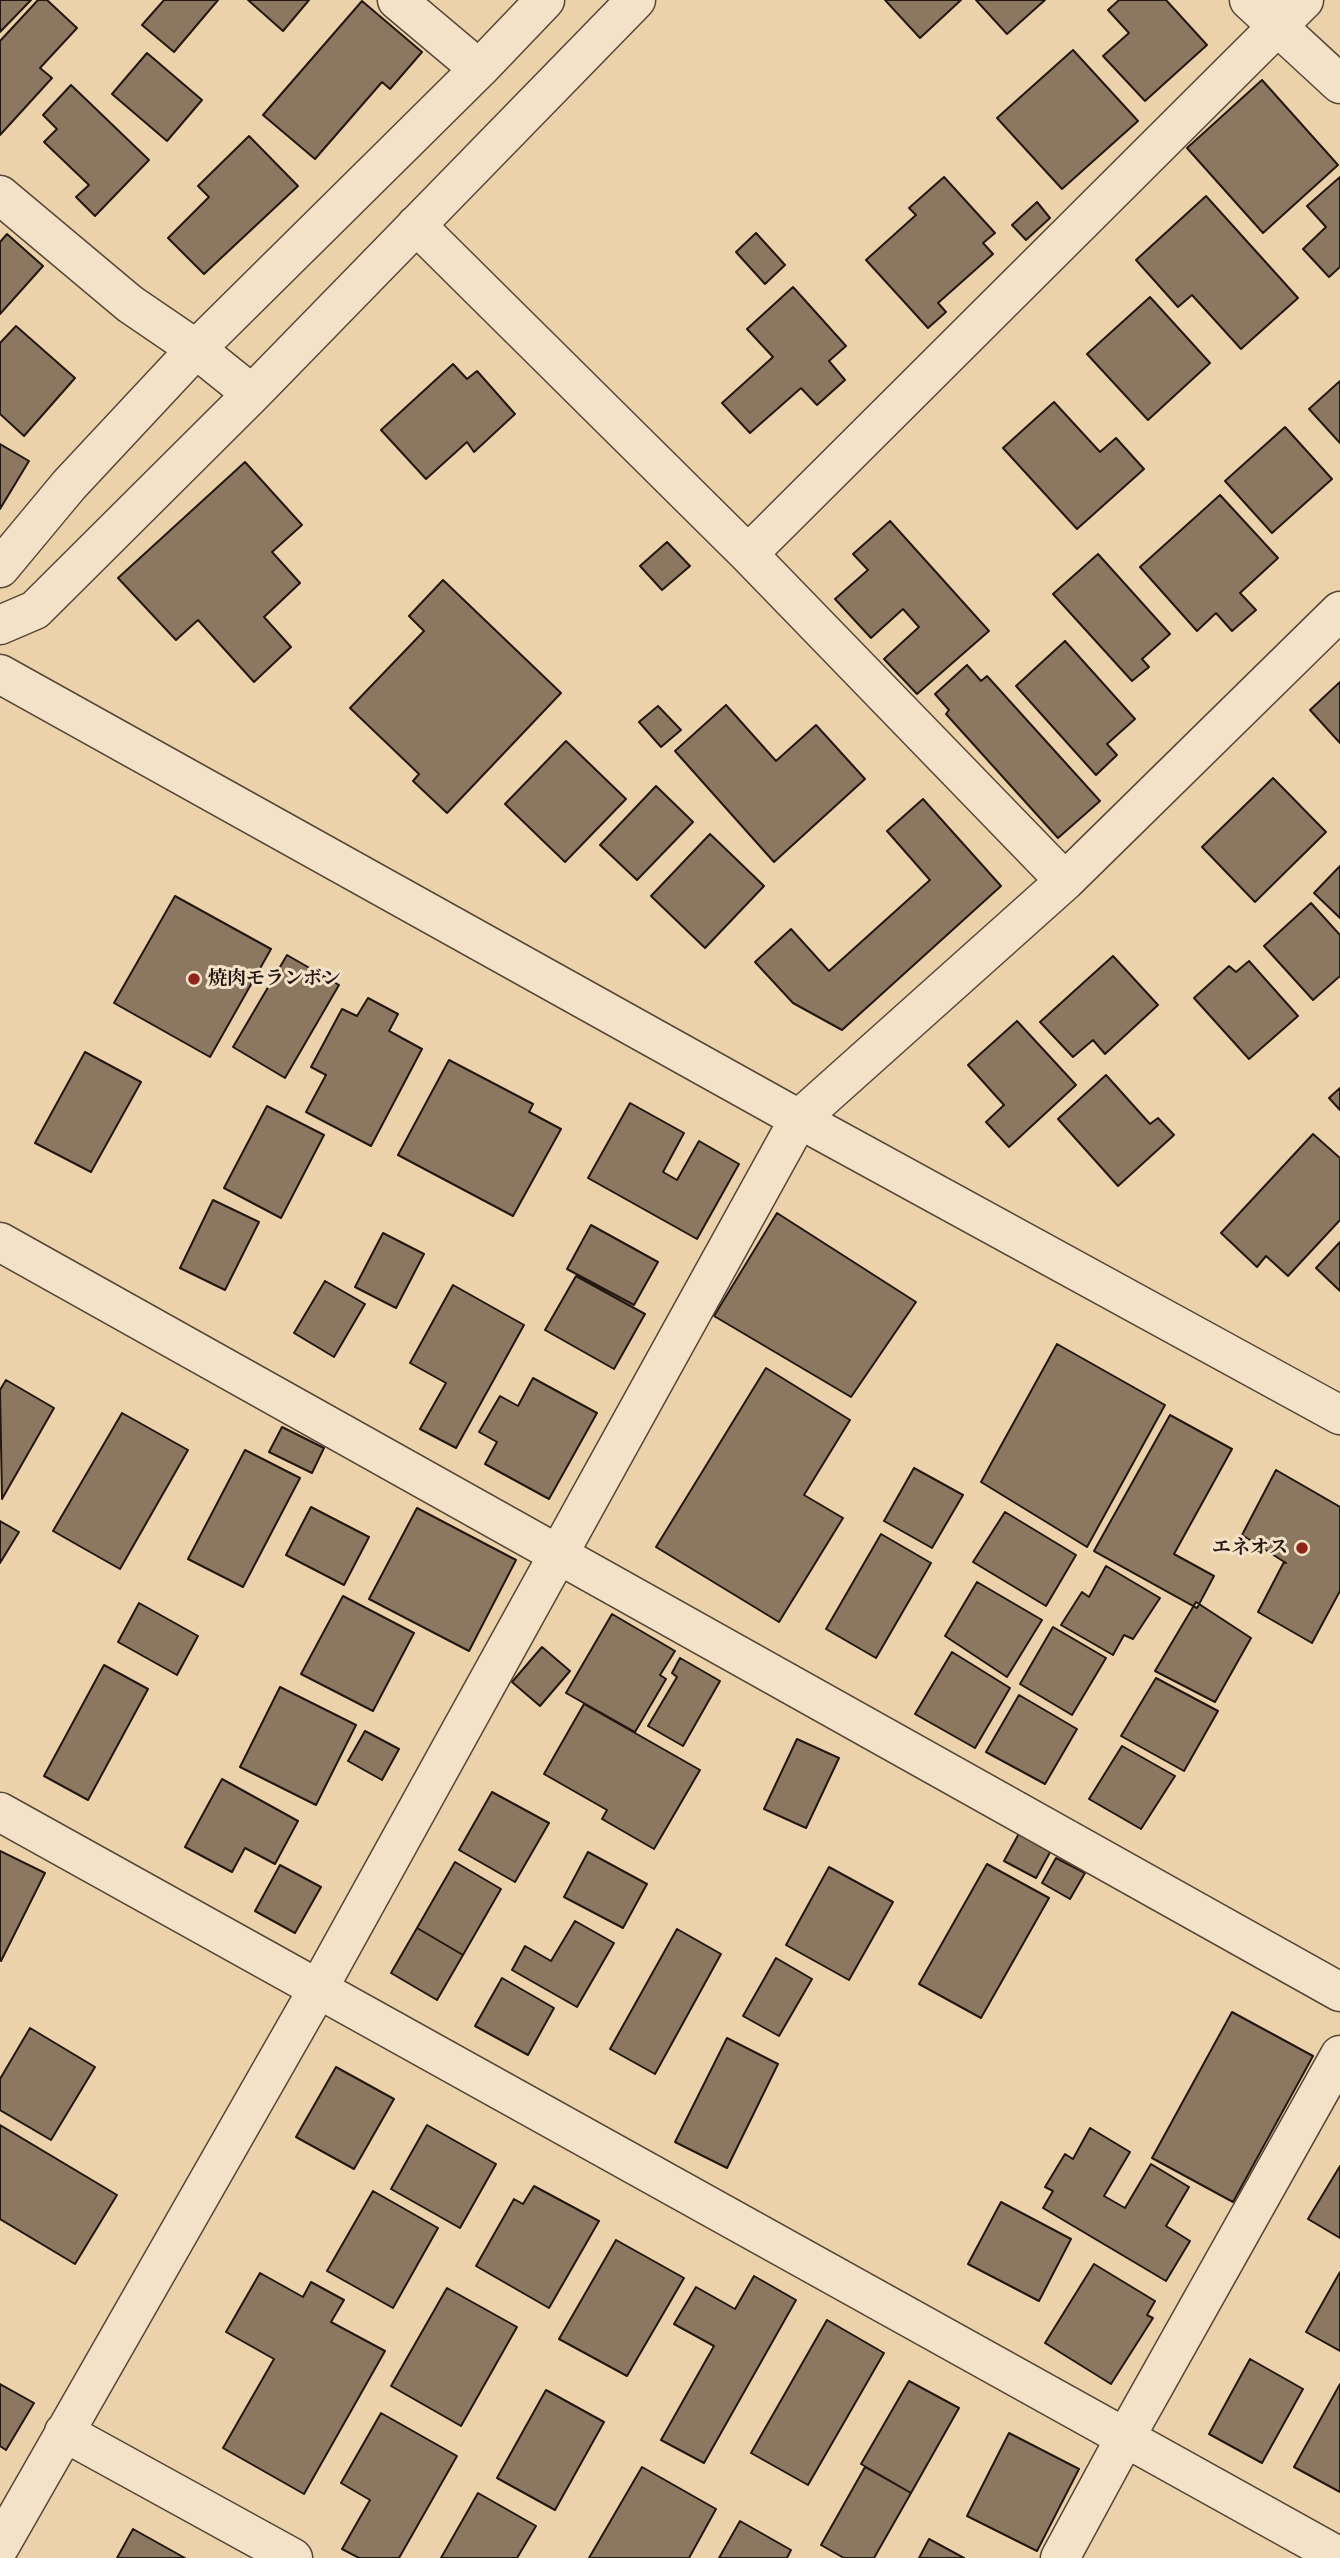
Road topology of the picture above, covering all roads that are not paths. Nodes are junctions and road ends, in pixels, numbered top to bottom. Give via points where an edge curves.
1 (397, 0) edge
2 (545, 0) edge
3 (636, 0) edge
4 (1250, 0) edge
5 (1291, 13) edge
6 (479, 69) junction
7 (1340, 84) edge
8 (0, 195) edge
9 (415, 225) junction
10 (196, 349) junction
11 (253, 394) junction
12 (748, 554) junction
13 (0, 568) edge
14 (1340, 611) edge
15 (0, 625) edge
16 (0, 674) edge
17 (1065, 881) junction
18 (799, 1119) junction
19 (0, 1242) edge
20 (1340, 1415) edge
21 (558, 1555) junction
22 (0, 1812) edge
23 (318, 1989) junction
24 (1340, 1993) edge
25 (1340, 2055) edge
26 (64, 2432) junction
27 (1125, 2438) junction
28 (0, 2546) edge
29 (1340, 2557) edge
30 (293, 2558) edge
31 (1060, 2558) edge

1 - 6 street
2 - 6 street
3 - 9 street
4 - 5 street
5 - 7 street
5 - 12 street
6 - 10 street
8 - 10 street via 130,304
9 - 11 street
9 - 12 street
10 - 11 street
10 - 13 street via 69,485
11 - 15 street via 35,611
12 - 17 street
14 - 17 street
16 - 18 street
17 - 18 street
18 - 20 street
18 - 21 street
19 - 21 street
21 - 23 street
21 - 24 street
22 - 23 street
23 - 26 street
23 - 27 street
25 - 27 street
26 - 28 street
26 - 30 street
27 - 29 street
27 - 31 street

